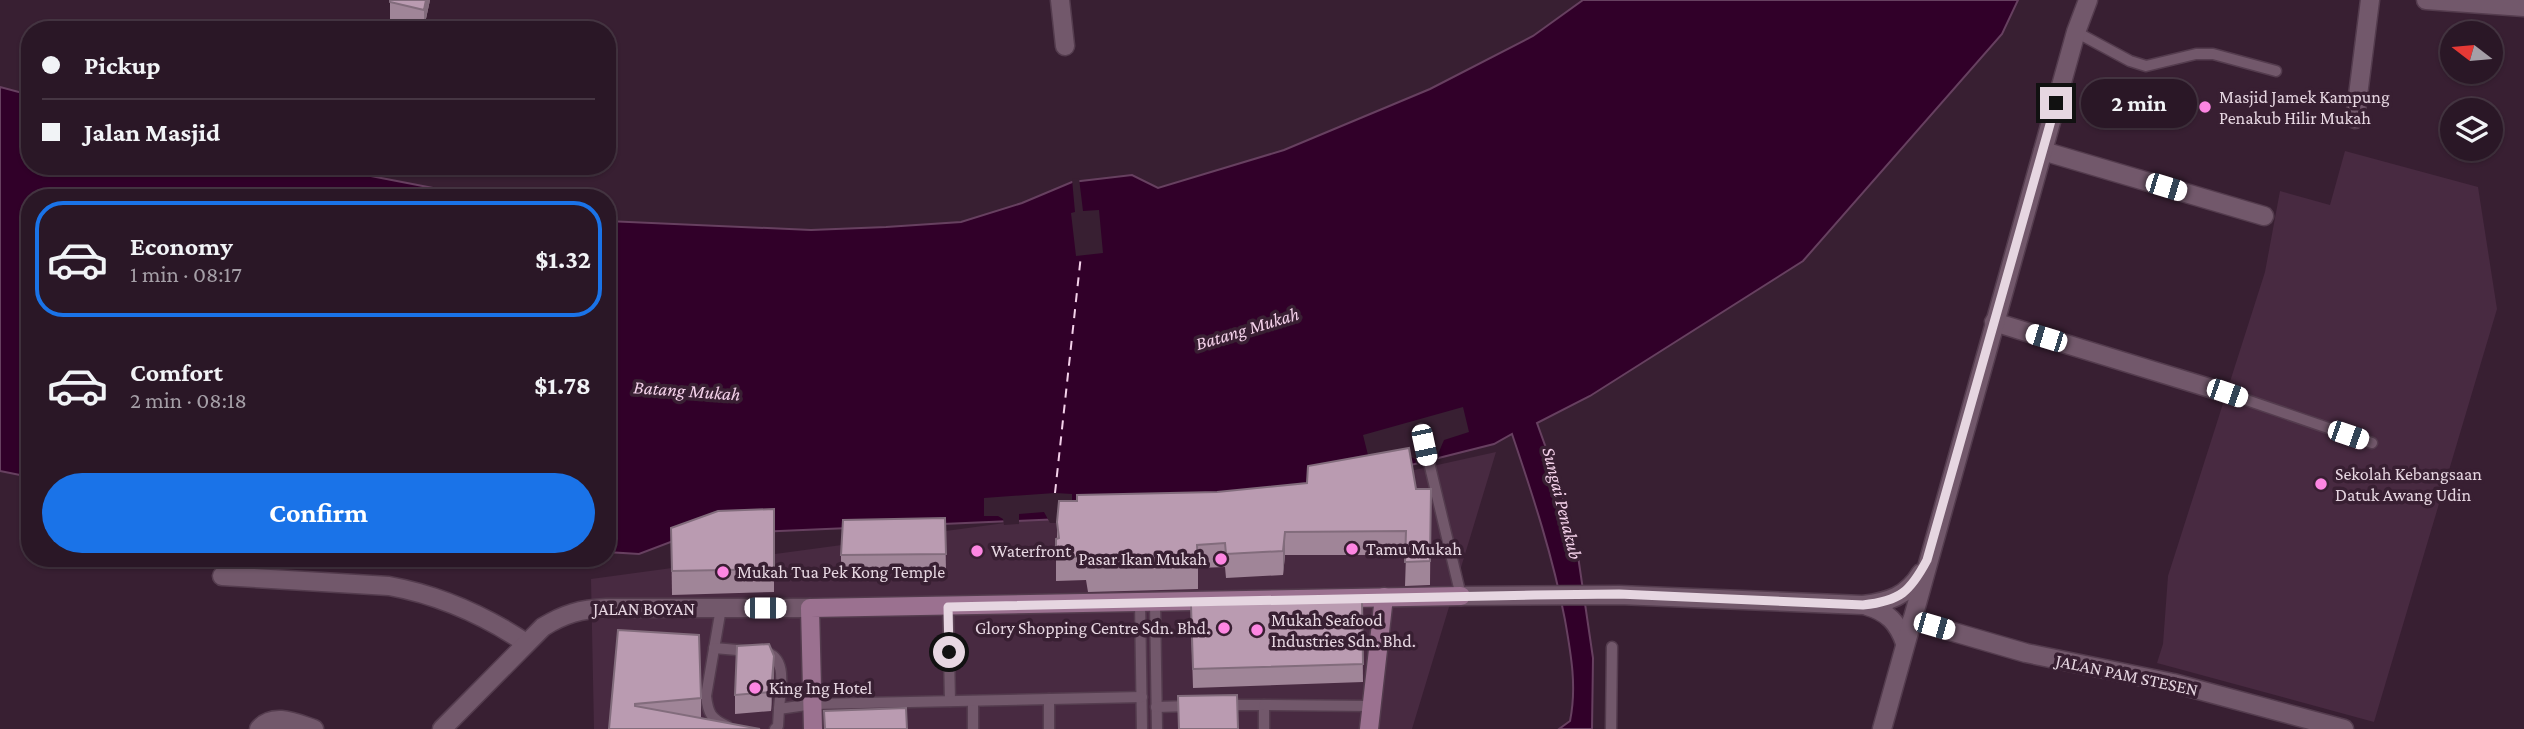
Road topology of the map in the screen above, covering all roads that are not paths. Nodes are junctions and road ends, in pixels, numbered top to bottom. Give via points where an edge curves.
1 (1060, 0) edge
2 (2088, 0) edge
3 (2370, 0) edge
4 (2426, 0) edge
5 (2524, 7) edge
6 (2076, 32) junction
7 (1065, 46) dead end
8 (2276, 71) dead end
9 (2355, 119) dead end
10 (2043, 151) junction
11 (2264, 216) dead end
12 (1994, 322) junction
13 (2227, 393) joint
14 (1421, 429) dead end
15 (2372, 443) dead end
16 (1927, 560) junction
17 (222, 576) dead end
18 (1461, 596) junction
19 (1384, 597) junction
20 (1148, 602) junction
21 (1863, 605) junction
22 (948, 607) junction
23 (721, 608) junction
24 (810, 608) junction
25 (1912, 620) junction
26 (526, 643) junction
27 (1905, 643) junction
28 (714, 648) junction
29 (1612, 648) dead end
30 (1142, 697) junction
31 (1048, 699) junction
32 (950, 701) junction
33 (973, 701) junction
34 (813, 704) junction
35 (1264, 705) junction
36 (1156, 706) junction
37 (1197, 706) edge
38 (1210, 706) edge
39 (1371, 706) junction
40 (779, 709) junction
41 (734, 727) edge
42 (259, 729) edge
43 (314, 729) edge
44 (442, 729) edge
45 (775, 729) edge
46 (813, 729) edge
47 (973, 729) edge
48 (1049, 729) edge
49 (1142, 729) edge
50 (1157, 729) edge
51 (1264, 729) edge
52 (1369, 729) edge
53 (1611, 729) edge
54 (1882, 729) edge
55 (2344, 729) edge

1 - 7 street
2 - 6 street
3 - 9 street
4 - 5 street
6 - 8 lane via 2146,66 2213,54
6 - 10 street
10 - 11 street
10 - 12 street
12 - 13 street
12 - 16 street
13 - 15 lane
14 - 18 lane
16 - 21 street via 1908,590 1896,599
16 - 25 street
17 - 26 street via 411,590 478,614
18 - 19 street
18 - 21 street via 1619,594
19 - 20 street
19 - 39 street
20 - 22 street
20 - 30 lane
20 - 36 lane
21 - 27 street via 1890,617
22 - 24 street
22 - 32 lane
23 - 24 street, JALAN BOYAN
23 - 26 street, JALAN BOYAN via 583,609 562,615
23 - 28 lane
24 - 34 street
25 - 27 street
25 - 55 street, JALAN PAM STESEN via 2026,653 2173,683
26 - 44 street, JALAN BOYAN
27 - 54 street
28 - 40 lane via 773,654 781,671
28 - 41 lane via 707,683 708,710 714,720
29 - 53 lane
30 - 31 lane
30 - 49 lane
31 - 33 lane
31 - 48 lane
32 - 33 lane
32 - 34 lane
33 - 47 lane
34 - 40 lane
34 - 46 street
35 - 38 lane
35 - 39 lane
35 - 51 lane
36 - 37 lane
36 - 50 lane
39 - 52 street
40 - 45 lane
42 - 43 street via 269,720 279,719

